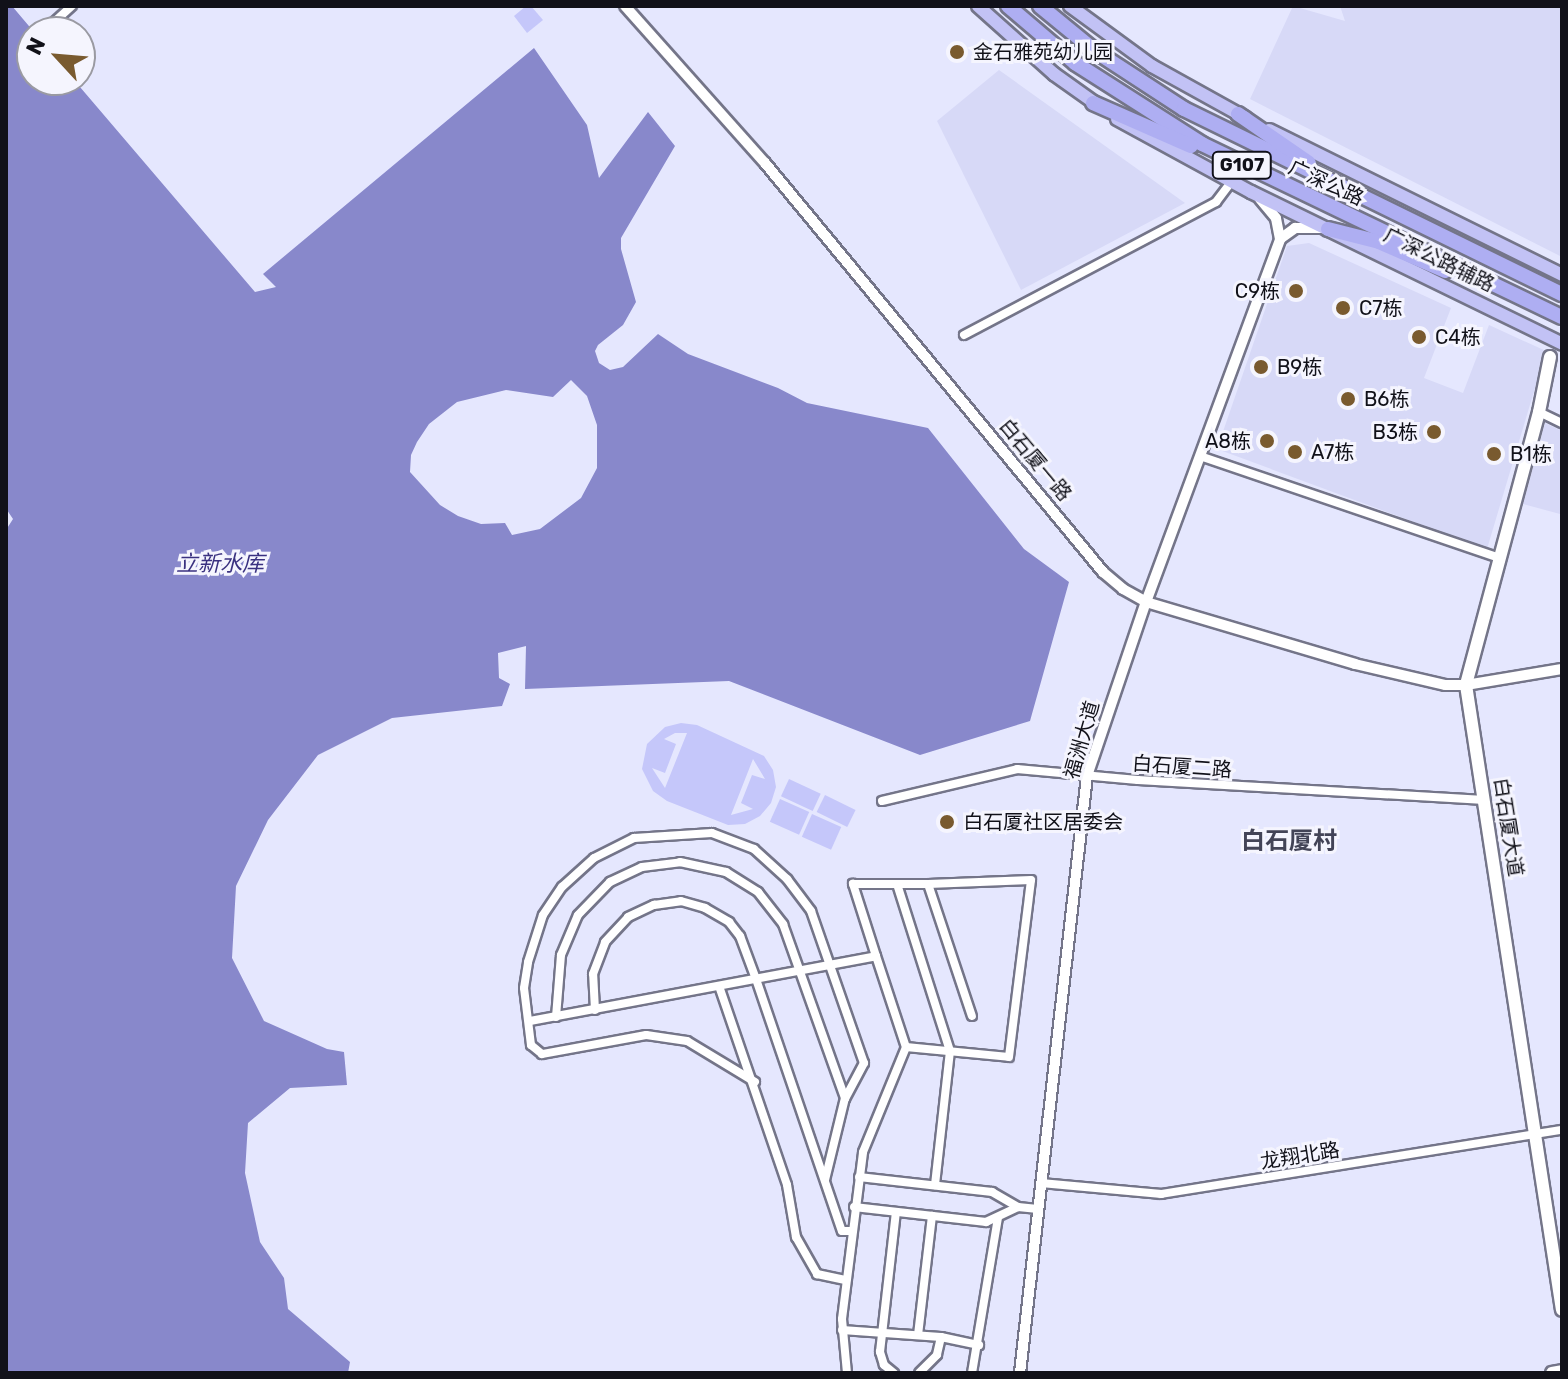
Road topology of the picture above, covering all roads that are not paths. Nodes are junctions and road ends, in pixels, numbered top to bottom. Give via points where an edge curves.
1 (625, 6) edge
2 (978, 6) edge
3 (1008, 6) edge
4 (1040, 6) edge
5 (1070, 6) edge
6 (1093, 103) junction
7 (1238, 114) junction
8 (1255, 172) junction
9 (1231, 182) junction
10 (1346, 189) junction
11 (1251, 192) junction
12 (1328, 229) junction
13 (1280, 239) junction
14 (1562, 275) edge
15 (1499, 287) junction
16 (1562, 294) edge
17 (1562, 317) edge
18 (964, 335) dead end
19 (1562, 344) edge
20 (1550, 357) dead end
21 (1539, 412) junction
22 (1562, 423) edge
23 (1200, 456) junction
24 (1499, 558) junction
25 (1146, 602) junction
26 (1562, 669) edge
27 (1466, 685) junction
28 (1087, 776) junction
29 (1484, 800) junction
30 (882, 801) dead end
31 (897, 884) junction
32 (928, 884) junction
33 (876, 956) junction
34 (831, 964) junction
35 (801, 970) junction
36 (756, 979) junction
37 (719, 986) junction
38 (595, 1010) junction
39 (972, 1016) dead end
40 (556, 1017) junction
41 (530, 1021) junction
42 (906, 1047) junction
43 (950, 1051) junction
44 (755, 1082) junction
45 (845, 1098) junction
46 (1562, 1130) edge
47 (1537, 1134) junction
48 (859, 1177) junction
49 (825, 1180) junction
50 (1041, 1183) junction
51 (935, 1185) junction
52 (854, 1207) junction
53 (1018, 1207) junction
54 (1038, 1209) junction
55 (896, 1212) junction
56 (932, 1216) junction
57 (998, 1218) junction
58 (851, 1231) junction
59 (846, 1280) junction
60 (1562, 1310) edge
61 (842, 1330) junction
62 (881, 1333) junction
63 (918, 1335) junction
64 (941, 1337) junction
65 (979, 1345) junction
66 (1562, 1371) edge
67 (847, 1373) edge
68 (894, 1373) edge
69 (919, 1373) edge
70 (972, 1373) edge
71 (1020, 1373) edge
72 (1552, 1373) edge

1 - 25 street, 白石厦一路 via 765,163 1103,572
2 - 6 main road, 广深公路辅路
3 - 8 highway, 广深公路 / G107 via 1109,87
4 - 10 highway, 广深公路 / G107 via 1153,91
5 - 7 main road, 广深公路辅路 via 1152,66
6 - 8 highway
6 - 9 main road, 广深公路辅路
7 - 10 highway
7 - 14 main road, 广深公路辅路
8 - 15 highway, 广深公路 / G107
9 - 11 main road, 广深公路辅路
9 - 18 street via 1216,202
10 - 16 highway, 广深公路 / G107
11 - 12 main road, 广深公路辅路
11 - 13 street via 1273,211
12 - 13 street via 1295,228
12 - 15 highway via 1379,242 1457,276
12 - 19 main road, 广深公路辅路
13 - 23 street, 福洲大道
15 - 17 highway, 广深公路 / G107
20 - 21 main road, 白石厦大道
21 - 22 street
21 - 24 main road, 白石厦大道
23 - 24 street
23 - 25 street, 福洲大道
24 - 27 main road, 白石厦大道
25 - 27 street, 白石厦一路 via 1355,664
25 - 28 street, 福洲大道
26 - 27 street, 白石厦一路
27 - 29 main road, 白石厦大道
28 - 29 street, 白石厦二路
28 - 30 street, 白石厦二路 via 1017,769
28 - 50 street, 福洲大道
29 - 47 main road, 白石厦大道
31 - 32 street
31 - 33 street via 853,884
31 - 43 street
32 - 39 street
32 - 43 street via 1031,880 1009,1057
33 - 34 street
33 - 42 street
34 - 35 street
34 - 41 street via 811,911 754,849 712,833 634,838 594,858 562,887 543,915 524,988
34 - 45 street via 864,1063
35 - 36 street
35 - 40 street via 783,924 758,892 726,872 680,862 642,867 610,882 578,915 561,955
35 - 45 street
36 - 37 street
36 - 38 street via 729,922 681,901 654,905 628,917 605,942 593,974
36 - 49 street
37 - 38 street
37 - 44 street
38 - 40 street
40 - 41 street
41 - 44 street via 531,1045 542,1054 646,1035 687,1041
42 - 43 street
42 - 48 street via 863,1152
43 - 51 street
44 - 59 street via 787,1185 796,1237 817,1274
45 - 49 street
46 - 47 street, 龙翔北路
47 - 50 street, 龙翔北路 via 1161,1194
47 - 60 main road, 白石厦大道
48 - 51 street
48 - 52 street
49 - 58 street via 842,1231
50 - 54 street, 福洲大道
51 - 53 street via 992,1192
52 - 55 street
52 - 58 street
53 - 54 street
53 - 57 street
54 - 71 street, 福洲大道
55 - 56 street
55 - 62 street
56 - 57 street via 986,1222
56 - 63 street
57 - 65 street
58 - 59 street
59 - 61 street
61 - 62 street
61 - 67 street
62 - 63 street
62 - 68 street via 884,1365
63 - 64 street
64 - 65 street
64 - 69 street via 937,1355
65 - 70 street
66 - 72 main road

